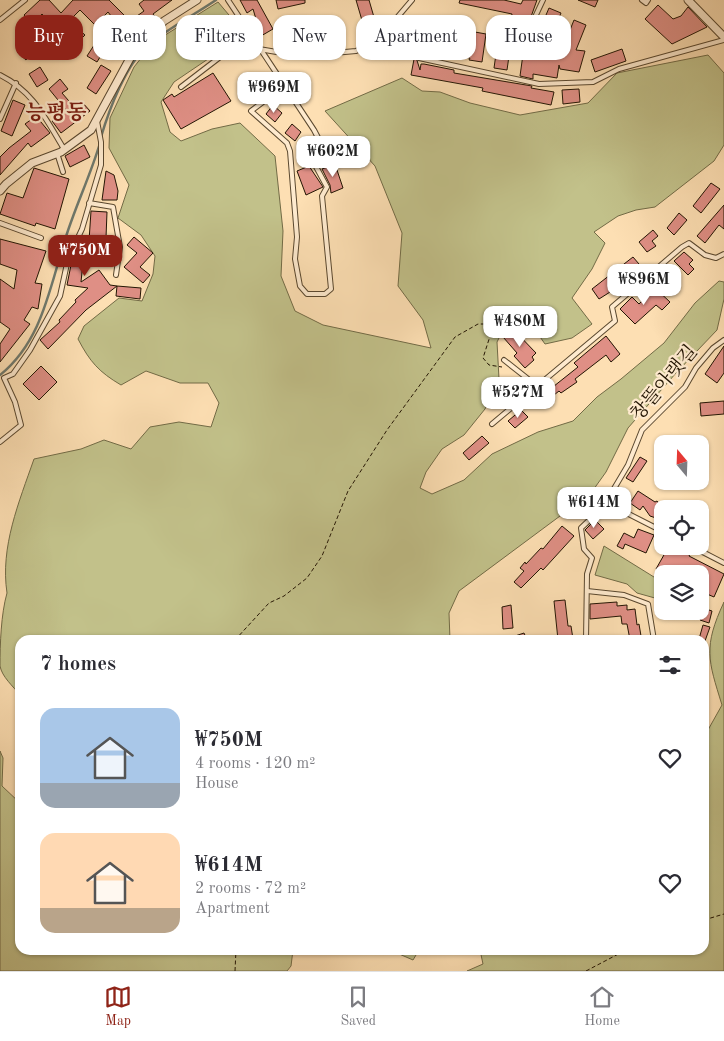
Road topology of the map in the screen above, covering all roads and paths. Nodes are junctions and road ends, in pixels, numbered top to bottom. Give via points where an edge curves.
1 (25, 0) edge
2 (197, 0) edge
3 (228, 0) edge
4 (412, 0) edge
5 (543, 0) edge
6 (642, 0) edge
7 (648, 0) edge
8 (688, 0) edge
9 (238, 15) edge
10 (536, 15) edge
11 (0, 20) edge
12 (724, 38) edge
13 (263, 50) edge
14 (263, 55) edge
15 (216, 60) edge
16 (428, 60) edge
17 (0, 75) edge
18 (16, 83) junction
19 (284, 86) junction
20 (181, 87) dead end
21 (0, 119) edge
22 (96, 119) junction
23 (60, 151) junction
24 (63, 172) dead end
25 (0, 191) edge
26 (89, 203) junction
27 (0, 223) edge
28 (41, 238) dead end
29 (724, 254) edge
30 (116, 275) dead end
31 (724, 340) edge
32 (504, 360) dead end
33 (515, 369) junction
34 (2, 377) edge
35 (537, 386) junction
36 (492, 424) dead end
37 (0, 442) edge
38 (605, 502) junction
39 (654, 527) edge
40 (708, 555) edge
41 (724, 563) edge
42 (587, 591) junction
43 (240, 635) edge
44 (586, 635) edge
45 (653, 635) edge
46 (724, 914) edge
47 (709, 918) edge
48 (236, 955) edge
49 (616, 955) edge
50 (234, 971) edge
51 (586, 971) edge

1 - 11 lane
2 - 22 street via 164,21 135,49
3 - 9 lane
4 - 13 lane via 378,40 356,51 300,56
5 - 10 lane
6 - 7 lane via 646,3
8 - 12 street
12 - 16 lane via 619,69 593,82 539,84
14 - 19 lane
15 - 20 lane
17 - 18 lane
18 - 21 lane
18 - 23 lane via 32,98
19 - 19 lane via 326,151 318,155 314,163 327,187 322,196 331,289 325,294 307,294 300,286 295,259 297,237 290,151 287,144 251,111
22 - 23 street via 91,130
22 - 26 lane via 101,165
23 - 24 lane
23 - 25 street via 32,163
26 - 30 lane via 113,207 120,247
26 - 34 lane via 82,229 68,259 60,296 13,374
27 - 28 lane
29 - 35 lane via 716,258 705,255 689,243 682,247 612,307 615,321
31 - 38 lane, 창뜰아랫길 via 712,348 685,387 642,430 628,465
32 - 33 lane
33 - 35 lane
33 - 43 path via 489,365 482,358 492,330 491,324 478,324 458,333 387,430 348,491 322,556 307,578 269,603
34 - 37 lane via 15,402 20,425
35 - 36 lane
38 - 39 lane
38 - 42 lane, 창뜰아랫길 via 581,528 584,549 592,558 587,574
40 - 41 lane
42 - 44 lane, 창뜰아랫길
42 - 45 lane via 624,595 648,604
46 - 47 path
48 - 50 path
49 - 51 path

